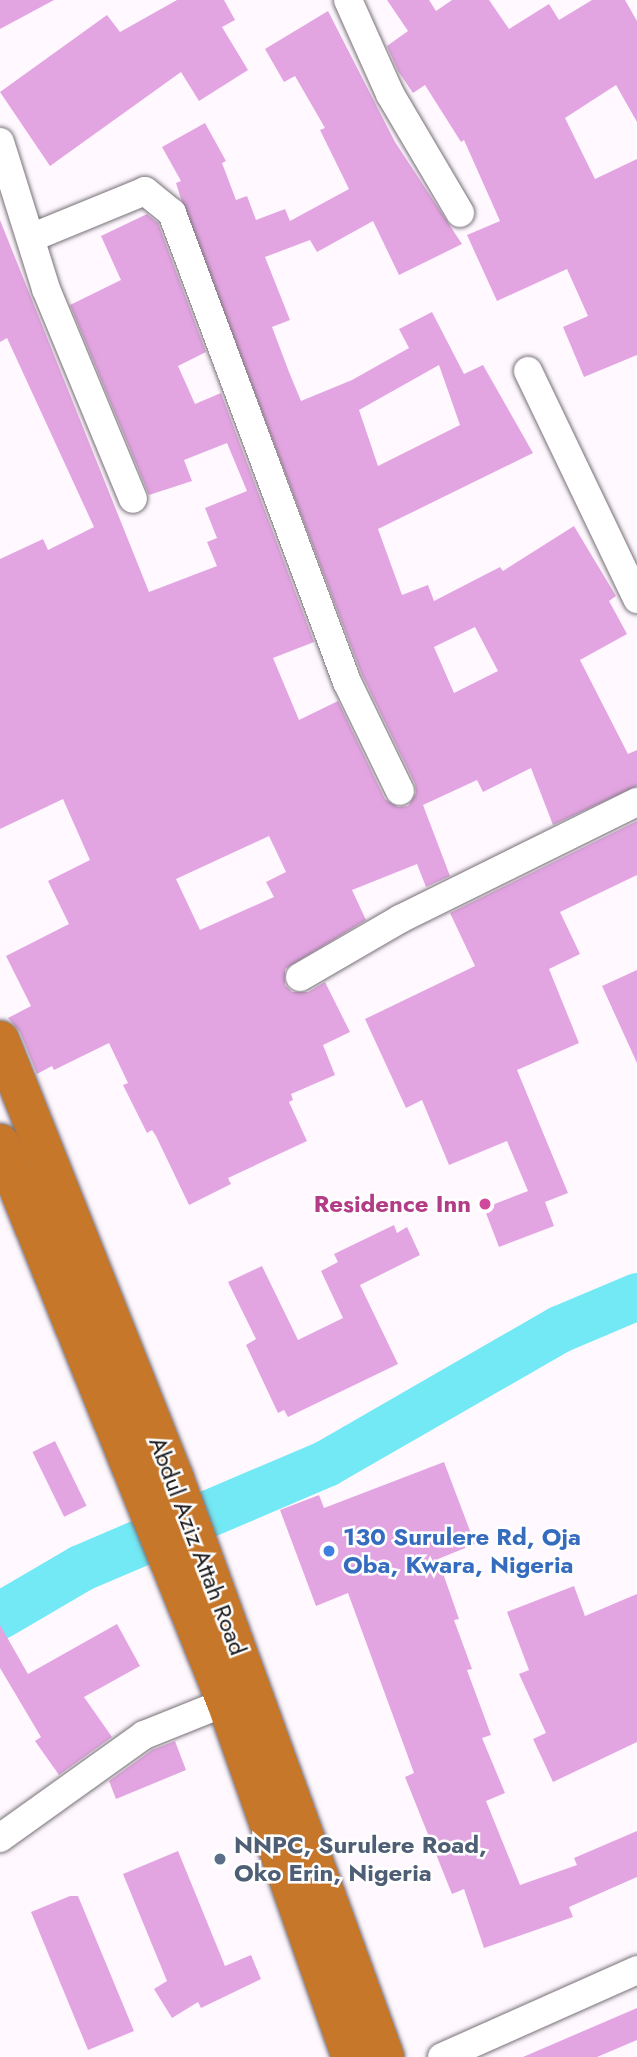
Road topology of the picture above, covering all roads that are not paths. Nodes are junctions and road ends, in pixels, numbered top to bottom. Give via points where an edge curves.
1 (348, 0) edge
2 (0, 142) edge
3 (460, 213) dead end
4 (33, 237) junction
5 (528, 371) dead end
6 (133, 499) dead end
7 (637, 599) edge
8 (400, 791) dead end
9 (637, 802) edge
10 (300, 977) dead end
11 (0, 1040) edge
12 (0, 1143) edge
13 (158, 1483) junction
14 (188, 1562) junction
15 (226, 1702) junction
16 (0, 1838) edge
17 (637, 1970) edge
18 (351, 2057) edge
19 (385, 2057) edge
20 (442, 2057) edge

1 - 3 street via 390,94
2 - 4 street
4 - 6 street via 46,289
4 - 8 street via 145,191 172,213 347,682
5 - 7 street
9 - 10 street via 400,919
11 - 13 highway, Abdul Aziz Attah Road
12 - 13 highway, Abdul Aziz Attah Road
13 - 14 highway, Abdul Aziz Attah Road
14 - 15 highway, Abdul Aziz Attah Road
14 - 19 highway, Abdul Aziz Attah Road
15 - 16 street via 144,1735
15 - 18 highway, Abdul Aziz Attah Road
17 - 20 street

